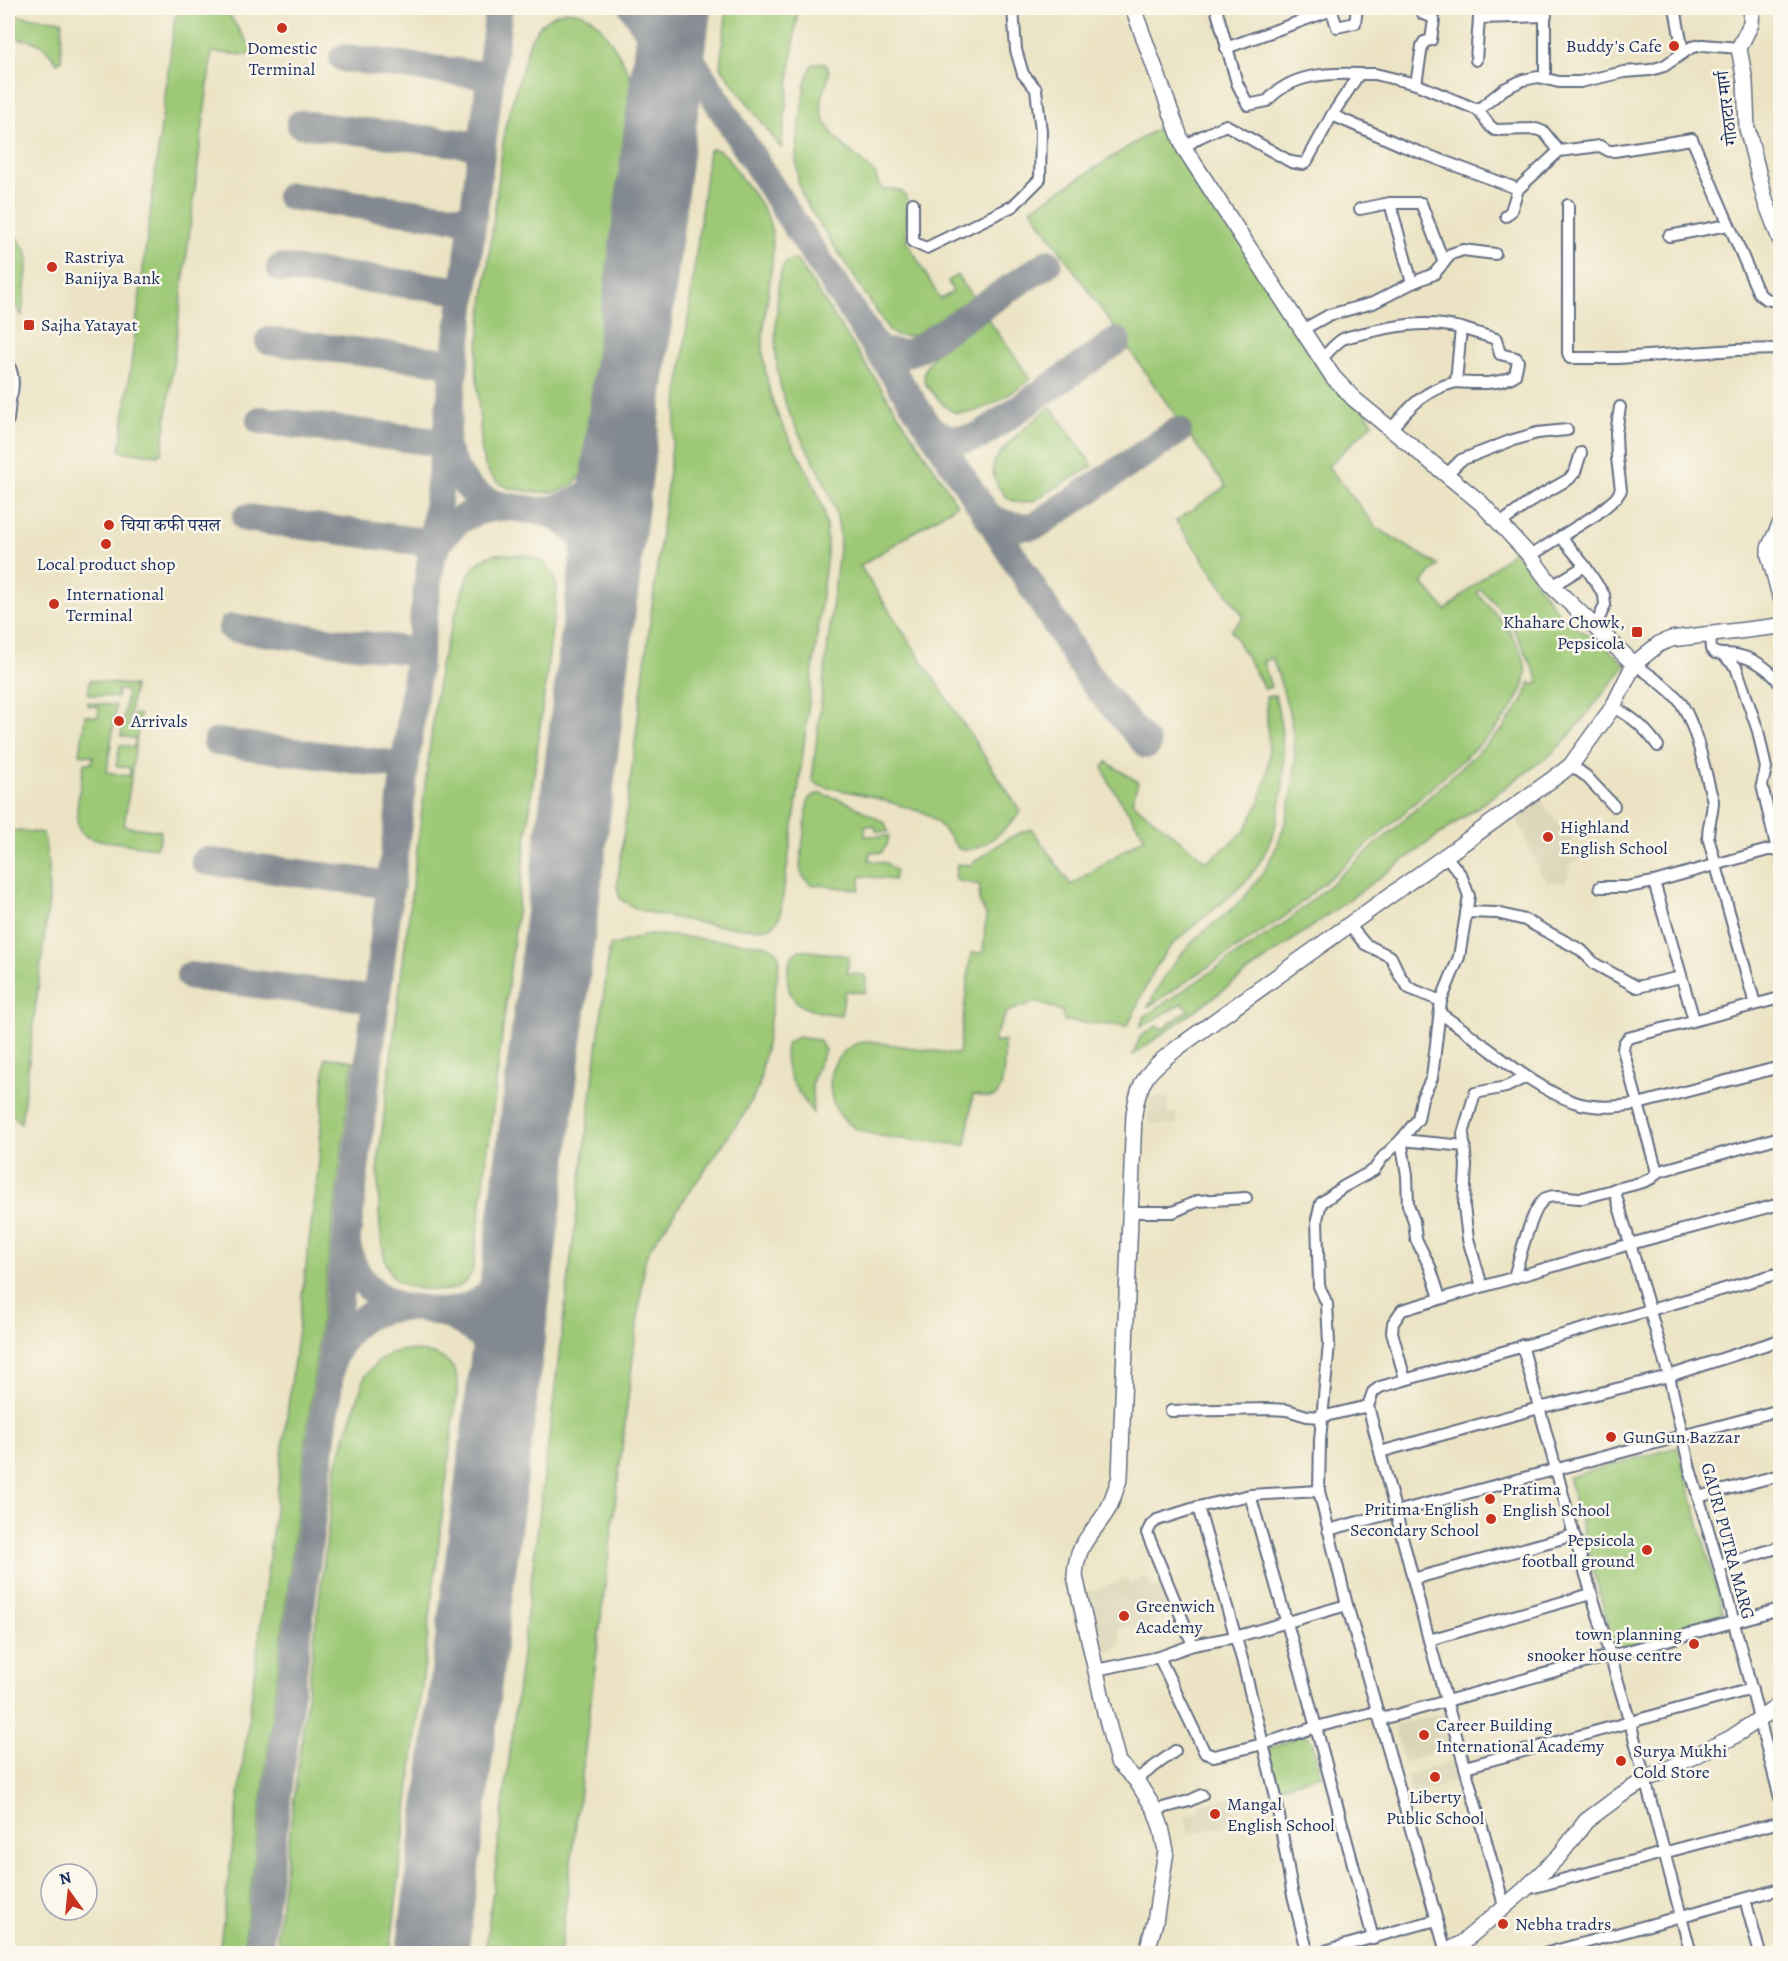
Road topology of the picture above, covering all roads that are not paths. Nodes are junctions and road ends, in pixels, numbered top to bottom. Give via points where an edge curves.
1 (1013, 8) edge
2 (1136, 8) edge
3 (1216, 8) edge
4 (1357, 8) edge
5 (1421, 8) edge
6 (1675, 8) edge
7 (1752, 8) edge
8 (1331, 9) edge
9 (1545, 12) edge
10 (1479, 13) edge
11 (1226, 48) junction
12 (1739, 48) junction
13 (1683, 52) junction
14 (1476, 60) dead end
15 (1359, 74) junction
16 (1545, 78) junction
17 (1416, 84) junction
18 (1478, 110) junction
19 (1332, 115) junction
20 (1184, 147) junction
21 (1559, 152) junction
22 (1518, 189) junction
23 (1390, 202) junction
24 (914, 203) dead end
25 (1568, 205) dead end
26 (1360, 209) dead end
27 (1506, 216) dead end
28 (1728, 225) junction
29 (1669, 236) dead end
30 (1780, 238) edge
31 (1495, 254) dead end
32 (1444, 263) junction
33 (1412, 283) junction
34 (1780, 300) edge
35 (1461, 328) junction
36 (1302, 330) junction
37 (1780, 349) edge
38 (1321, 360) junction
39 (8, 363) edge
40 (1456, 382) junction
41 (9, 403) edge
42 (1620, 407) dead end
43 (8, 420) edge
44 (1391, 429) junction
45 (1567, 430) dead end
46 (1581, 453) dead end
47 (1446, 476) junction
48 (1501, 523) junction
49 (1780, 525) edge
50 (1561, 537) junction
51 (1530, 556) junction
52 (1585, 566) junction
53 (1552, 586) junction
54 (1780, 596) edge
55 (1596, 625) junction
56 (1780, 626) edge
57 (1710, 635) junction
58 (1722, 654) junction
59 (1634, 664) junction
60 (1780, 684) edge
61 (1613, 707) junction
62 (1658, 746) dead end
63 (1571, 765) junction
64 (1614, 806) dead end
65 (1779, 851) edge
66 (1446, 856) junction
67 (1717, 865) junction
68 (1654, 882) junction
69 (1600, 888) dead end
70 (1466, 912) junction
71 (1350, 926) junction
72 (1681, 977) junction
73 (1780, 998) edge
74 (1441, 1001) junction
75 (1755, 1004) junction
76 (1440, 1013) junction
77 (1694, 1020) junction
78 (1780, 1067) edge
79 (1526, 1077) junction
80 (1638, 1104) junction
81 (1780, 1137) edge
82 (1401, 1140) junction
83 (1465, 1146) junction
84 (1657, 1172) junction
85 (1614, 1189) junction
86 (1246, 1198) dead end
87 (1780, 1204) edge
88 (1130, 1212) junction
89 (1630, 1244) junction
90 (1780, 1273) edge
91 (1514, 1277) junction
92 (1482, 1286) junction
93 (1440, 1298) junction
94 (1649, 1310) junction
95 (1780, 1340) edge
96 (1522, 1345) junction
97 (1669, 1376) junction
98 (1405, 1379) junction
99 (1368, 1406) junction
100 (1539, 1408) junction
101 (1780, 1410) edge
102 (1171, 1411) dead end
103 (1321, 1417) junction
104 (1682, 1435) junction
105 (1380, 1452) junction
106 (1557, 1469) junction
107 (1780, 1475) edge
108 (1319, 1491) junction
109 (1250, 1495) junction
110 (1698, 1497) junction
111 (1198, 1507) junction
112 (1396, 1512) junction
113 (1328, 1530) junction
114 (1574, 1535) junction
115 (1780, 1547) edge
116 (1719, 1566) junction
117 (1413, 1579) junction
118 (1592, 1594) junction
119 (1347, 1605) junction
120 (1780, 1609) edge
121 (1286, 1622) junction
122 (1733, 1623) junction
123 (1235, 1637) junction
124 (1429, 1640) junction
125 (1193, 1645) junction
126 (1159, 1657) junction
127 (1610, 1658) junction
128 (1096, 1670) junction
129 (1752, 1689) junction
130 (1447, 1702) junction
131 (1780, 1705) edge
132 (1378, 1717) junction
133 (1760, 1720) junction
134 (1630, 1722) junction
135 (1316, 1727) junction
136 (1263, 1744) junction
137 (1175, 1751) dead end
138 (1775, 1754) edge
139 (1466, 1767) junction
140 (1136, 1780) junction
141 (1645, 1780) junction
142 (1202, 1794) dead end
143 (1780, 1798) edge
144 (1155, 1810) junction
145 (1780, 1822) edge
146 (1665, 1852) junction
147 (1780, 1889) edge
148 (1524, 1890) junction
149 (1745, 1899) junction
150 (1504, 1905) junction
151 (1682, 1915) junction
152 (1436, 1920) junction
153 (1373, 1938) junction
154 (1465, 1948) edge
155 (1146, 1953) edge
156 (1308, 1953) edge
157 (1314, 1953) edge
158 (1445, 1953) edge
159 (1544, 1953) edge
160 (1691, 1953) edge
161 (1760, 1953) edge

1 - 24 street via 1016,50 1023,74 1036,89 1041,131 1040,179 1013,206 926,248 913,242
2 - 20 main road
3 - 11 street
4 - 8 street via 1355,23 1337,27
5 - 17 street via 1423,14 1434,20 1431,40 1422,46
6 - 13 street
7 - 12 main road, गोठाटार मार्ग via 1751,24
8 - 11 street
9 - 10 street
9 - 16 street
10 - 14 street
11 - 15 street via 1248,105 1268,101 1291,82 1312,76
12 - 13 street via 1703,45
12 - 30 main road, गोठाटार मार्ग via 1751,150
13 - 16 street via 1664,66 1650,70 1581,82
15 - 17 street
15 - 19 street
16 - 18 street via 1523,80 1504,88
17 - 18 street
18 - 21 street via 1495,130 1544,132
19 - 20 street via 1303,164 1291,162 1226,125
19 - 22 street
20 - 36 main road
21 - 22 street
21 - 28 street via 1600,146 1614,151 1692,139
22 - 27 street
23 - 26 street
23 - 32 street via 1421,203
23 - 33 street
25 - 37 street via 1570,358
28 - 29 street
28 - 34 street via 1763,298
31 - 32 street via 1463,250 1451,254
32 - 33 street via 1434,274
33 - 36 street via 1373,303 1329,315
35 - 38 street via 1436,323 1384,328 1343,339
35 - 40 street
35 - 40 street via 1496,339 1500,354 1516,358 1518,365 1509,379 1481,384
36 - 38 main road
38 - 44 main road via 1342,388
39 - 41 street via 13,381
40 - 44 street via 1430,391
41 - 43 street
42 - 50 street via 1617,458 1621,490 1597,514
44 - 47 main road
45 - 47 street via 1510,441 1461,460
46 - 48 street via 1569,479
47 - 48 main road
48 - 51 main road
49 - 54 main road via 1768,555
50 - 51 street
50 - 52 street
51 - 53 main road
52 - 53 street
52 - 55 street via 1606,601
53 - 55 main road
55 - 59 main road
56 - 57 main road
57 - 58 street via 1711,650
57 - 59 main road via 1671,639
58 - 60 street via 1750,659 1773,674
58 - 65 street via 1736,668 1758,731 1766,768 1762,785
59 - 61 main road
59 - 67 street via 1677,698 1685,711 1713,801 1708,837
61 - 62 street via 1637,721
61 - 63 main road
63 - 64 street
63 - 66 main road
65 - 67 street via 1768,850
66 - 70 street via 1461,875 1469,896
66 - 71 main road
67 - 68 street
67 - 75 street
68 - 69 street
68 - 72 street
70 - 72 street via 1497,913 1525,920 1581,950 1595,964 1637,987
70 - 74 street via 1459,957
71 - 74 street via 1365,944 1391,957 1409,988
71 - 88 main road via 1180,1046 1149,1073 1136,1098
72 - 77 street
73 - 75 street
74 - 76 street
75 - 77 street
76 - 79 street
76 - 82 street via 1432,1078 1422,1098 1418,1119
77 - 80 street via 1628,1038 1624,1043
78 - 80 street
79 - 80 street via 1575,1102 1615,1107
79 - 83 street via 1506,1087 1475,1093 1463,1134
80 - 84 street
81 - 84 street
82 - 83 street
82 - 93 street via 1416,1239
82 - 103 street via 1374,1170 1321,1203 1317,1219 1319,1286 1327,1304 1329,1337
83 - 92 street via 1465,1222
84 - 85 street via 1643,1182
85 - 89 street, GAURI PUTRA MARG
85 - 91 street via 1583,1198 1543,1199
86 - 88 street via 1198,1201 1173,1212
87 - 89 street
88 - 128 main road via 1120,1477 1107,1510 1076,1558 1075,1576
89 - 91 street
89 - 94 street, GAURI PUTRA MARG
90 - 94 street
91 - 92 street
92 - 93 street
93 - 98 street via 1401,1310 1393,1323
94 - 96 street
94 - 97 street, GAURI PUTRA MARG
95 - 97 street
96 - 98 street
96 - 100 street
97 - 100 street
97 - 104 street, GAURI PUTRA MARG
98 - 99 street via 1373,1392
99 - 103 street
99 - 105 street
100 - 105 street
100 - 106 street
101 - 104 street
102 - 103 street via 1269,1409
103 - 108 street
104 - 106 street
104 - 110 street, GAURI PUTRA MARG
105 - 112 street
106 - 112 street
106 - 114 street
107 - 110 street
108 - 109 street
108 - 113 street
109 - 111 street
109 - 121 street
110 - 116 street, GAURI PUTRA MARG
111 - 123 street
111 - 125 street via 1157,1520 1147,1533
112 - 113 street
112 - 117 street
113 - 119 street
114 - 117 street
114 - 118 street
115 - 116 street
116 - 122 street, GAURI PUTRA MARG
117 - 124 street
118 - 124 street
118 - 127 street
119 - 121 street
119 - 132 street
120 - 122 street
121 - 123 street
121 - 135 street
122 - 127 street
122 - 129 street, GAURI PUTRA MARG
123 - 125 street
123 - 136 street
124 - 130 street
125 - 126 street
126 - 128 street
126 - 136 street via 1205,1753 1214,1756
127 - 130 street
127 - 134 street
128 - 140 main road via 1118,1762
129 - 133 street, GAURI PUTRA MARG
129 - 134 street
130 - 132 street
130 - 139 street
131 - 133 main road
132 - 135 street via 1372,1713
132 - 152 street
133 - 138 street, GAURI PUTRA MARG
133 - 141 main road
134 - 139 street
134 - 141 street
135 - 136 street
135 - 153 street
136 - 156 street
137 - 140 street
138 - 143 street, GAURI PUTRA MARG
139 - 150 street
140 - 144 main road
141 - 146 street
141 - 148 main road via 1586,1821 1560,1855
142 - 144 street
144 - 155 main road via 1166,1851
145 - 146 street
146 - 148 street
146 - 151 street
147 - 149 street
148 - 150 main road
149 - 151 street
149 - 161 street
150 - 154 main road
151 - 159 street
151 - 160 street
152 - 153 street
152 - 158 street
153 - 157 street
154 - 158 main road

